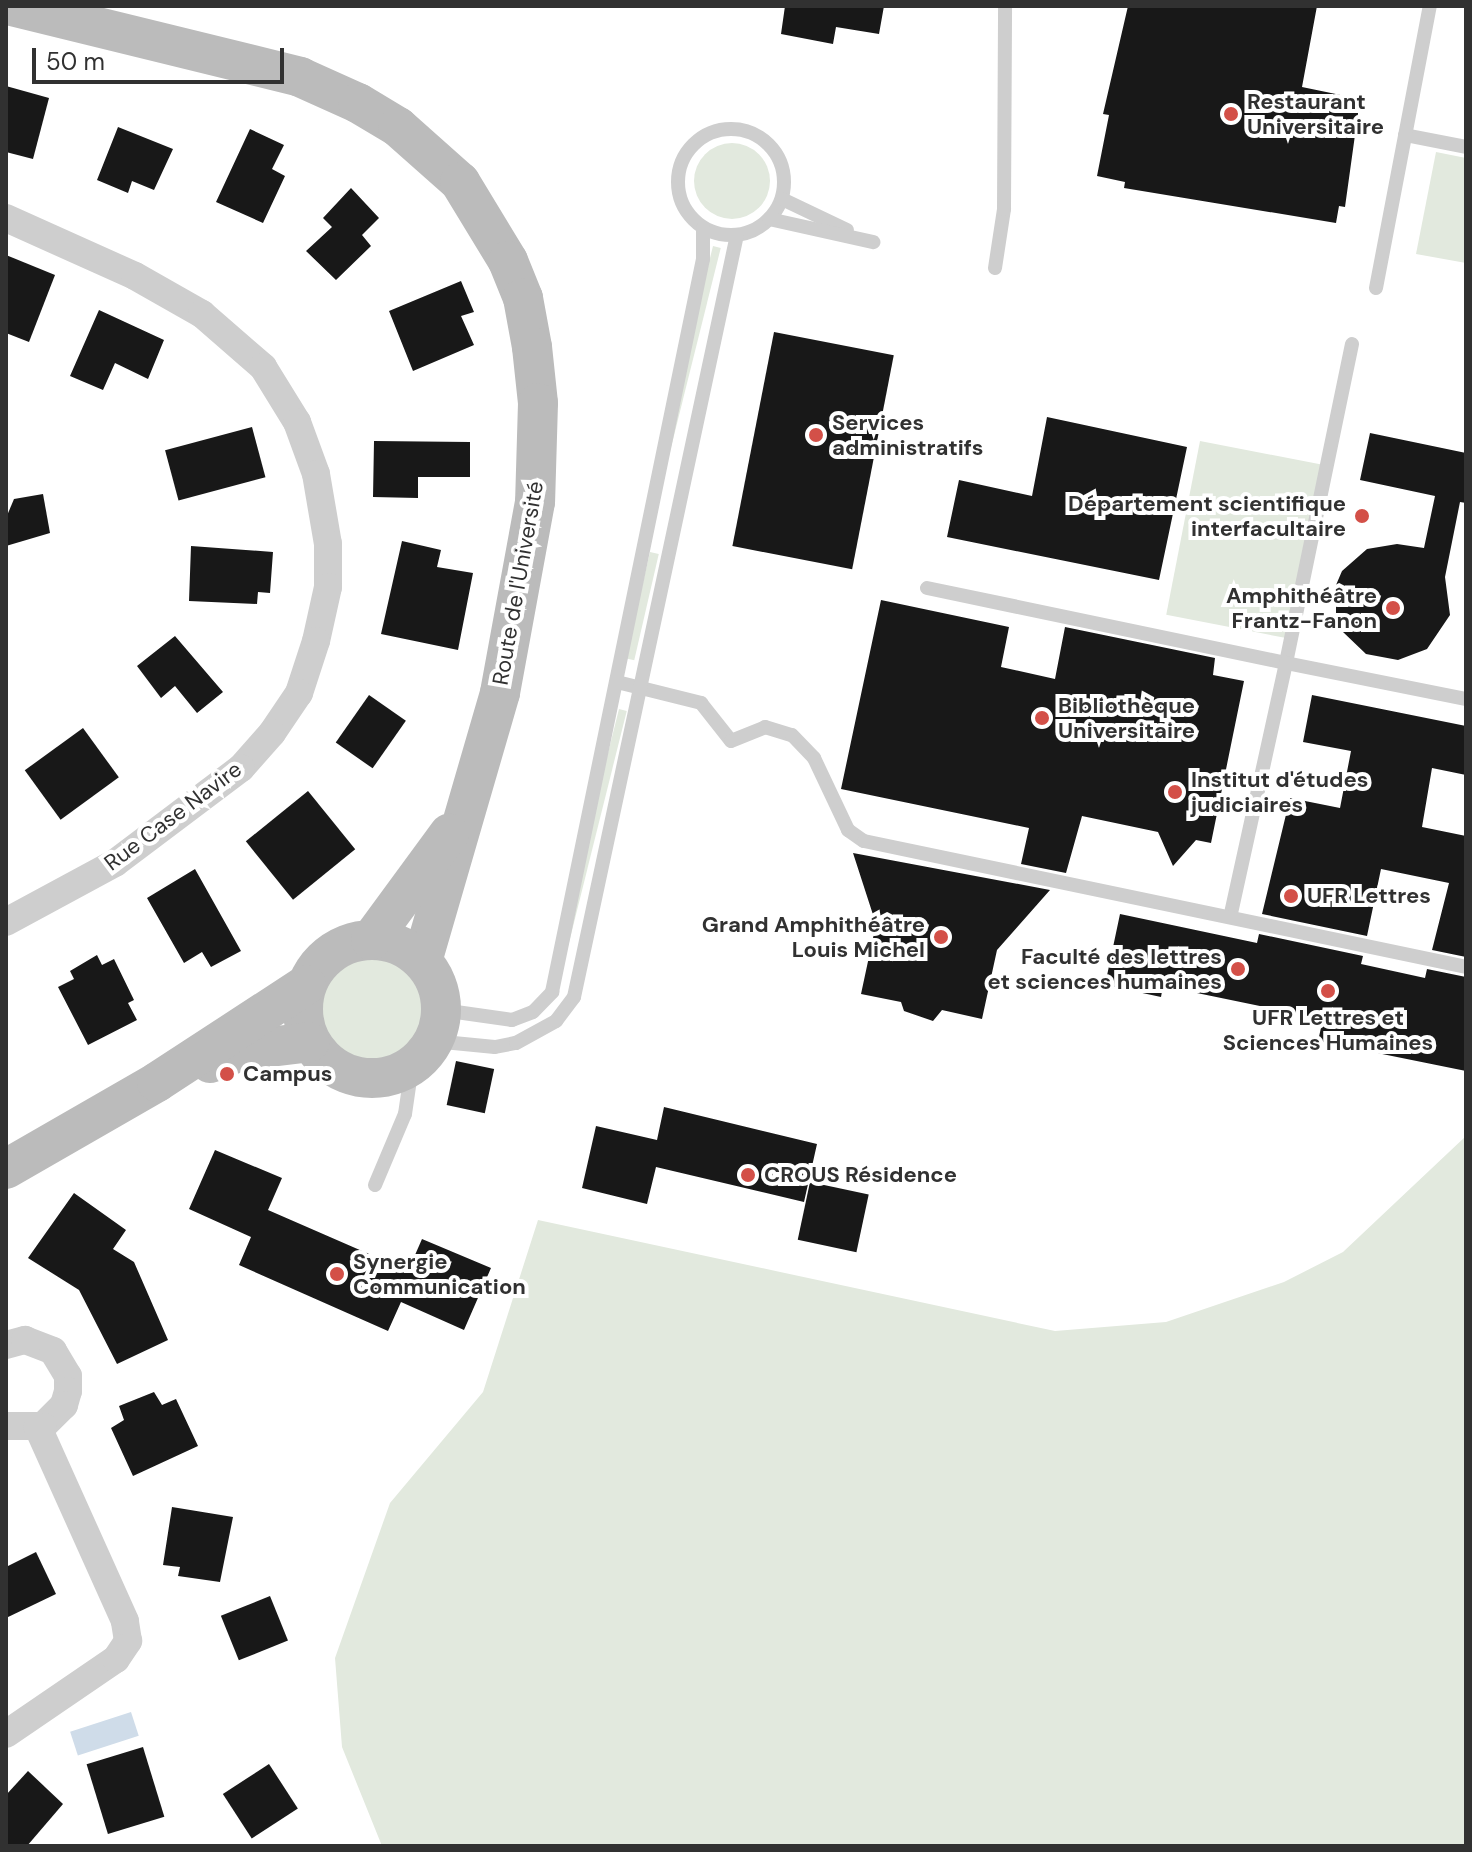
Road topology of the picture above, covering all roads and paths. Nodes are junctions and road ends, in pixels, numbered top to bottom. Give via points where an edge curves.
1 (12, 6) edge
2 (1005, 6) edge
3 (1430, 6) edge
4 (1405, 135) junction
5 (1466, 147) edge
6 (782, 199) junction
7 (6, 218) edge
8 (769, 219) junction
9 (703, 228) junction
10 (737, 235) junction
11 (995, 268) dead end
12 (1376, 288) dead end
13 (1352, 344) dead end
14 (927, 588) dead end
15 (1286, 663) junction
16 (617, 682) junction
17 (640, 686) junction
18 (1466, 699) edge
19 (463, 814) junction
20 (1230, 917) junction
21 (6, 922) edge
22 (371, 940) junction
23 (422, 961) junction
24 (1466, 967) edge
25 (306, 985) junction
26 (429, 1039) junction
27 (310, 1042) junction
28 (157, 1082) junction
29 (6, 1169) edge
30 (375, 1185) dead end
31 (6, 1345) edge
32 (6, 1426) edge
33 (38, 1427) junction
34 (6, 1734) edge

1 - 19 main road, Route de l'Université via 300,77 338,94 429,151 460,182 490,227 523,298 538,403 538,458 533,517 500,693
2 - 11 lane via 1004,209
3 - 4 lane
4 - 5 lane
4 - 12 lane
6 - 8 lane
6 - 8 lane via 873,242
6 - 9 lane via 781,164 759,136 742,129 707,134 684,154 676,181 684,209
7 - 21 street, Rue Case Navire via 135,276 202,314 263,367 297,422 316,474 328,587 299,693 241,768 115,863
8 - 10 lane
9 - 10 lane
9 - 16 lane via 703,259
10 - 17 lane
13 - 15 lane
14 - 15 lane
15 - 18 lane
15 - 20 lane
16 - 17 lane
16 - 26 lane via 550,998 512,1020
17 - 20 lane via 701,703 731,741 765,727 792,735 814,758 848,830 864,841
17 - 26 lane via 572,1004 538,1033 506,1045
19 - 22 main road, Route de l'Université
19 - 23 main road, Route de l'Université
20 - 24 lane
22 - 23 main road via 390,942
22 - 25 main road via 332,953
23 - 26 main road via 439,992
25 - 27 main road via 303,1024
25 - 28 main road
26 - 27 main road via 376,1079 337,1070
26 - 30 lane
27 - 28 main road via 244,1050
28 - 29 main road
31 - 33 street via 40,1343 53,1351 68,1376 64,1405
32 - 33 street
33 - 34 street via 125,1621 128,1641 116,1659

